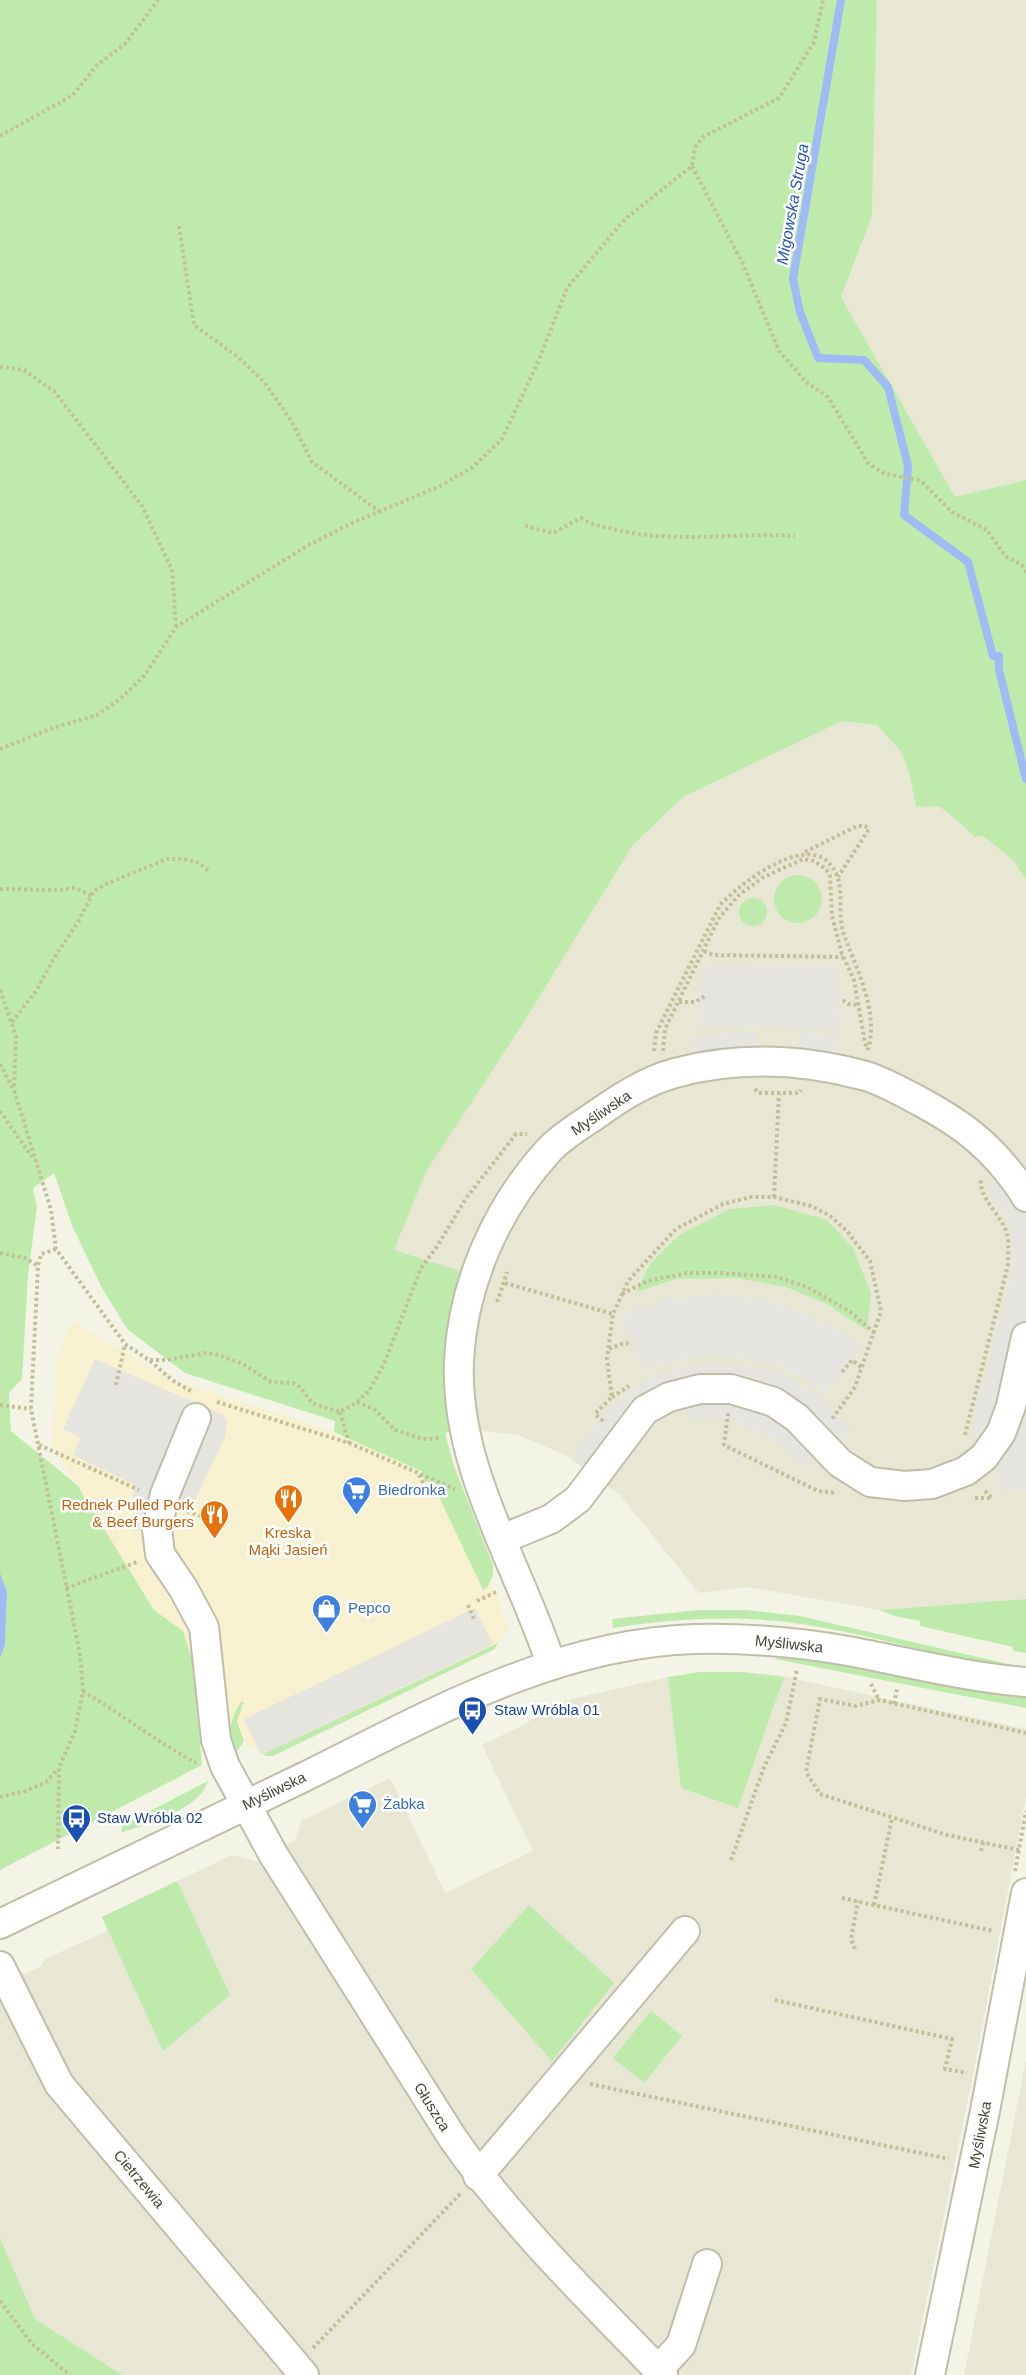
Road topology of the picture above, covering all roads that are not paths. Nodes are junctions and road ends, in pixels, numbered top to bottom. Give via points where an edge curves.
1 (1026, 1197) edge
2 (1026, 1336) edge
3 (201, 1404) road end
4 (502, 1539) junction
5 (551, 1664) junction
6 (1026, 1682) edge
7 (246, 1805) junction
8 (1026, 1893) edge
9 (0, 1924) edge
10 (685, 1931) dead end
11 (0, 1966) edge
12 (478, 2175) junction
13 (708, 2265) dead end
14 (300, 2370) edge
15 (661, 2373) edge
16 (930, 2375) edge

1 - 4 street, Myśliwska via 992,1152 956,1122 912,1098 865,1063 727,1063 662,1072 625,1094 550,1149 519,1188 480,1257 459,1359 460,1407 471,1460
2 - 4 street via 1001,1433 968,1484 905,1486 870,1482 840,1463 797,1418 774,1402 730,1389 700,1389 669,1397 645,1410 578,1499 551,1519
3 - 7 street, Głuszca via 163,1500 157,1529 160,1554 204,1628 216,1740
4 - 5 street, Myśliwska
5 - 6 street, Myśliwska via 628,1644 733,1639 814,1645 955,1673
5 - 7 street, Myśliwska via 453,1705
7 - 9 street, Myśliwska
7 - 12 street, Głuszca
8 - 16 street, Myśliwska
10 - 12 street
11 - 14 street, Cietrzewia via 59,2084
12 - 15 street, Głuszca
13 - 15 street via 681,2345

